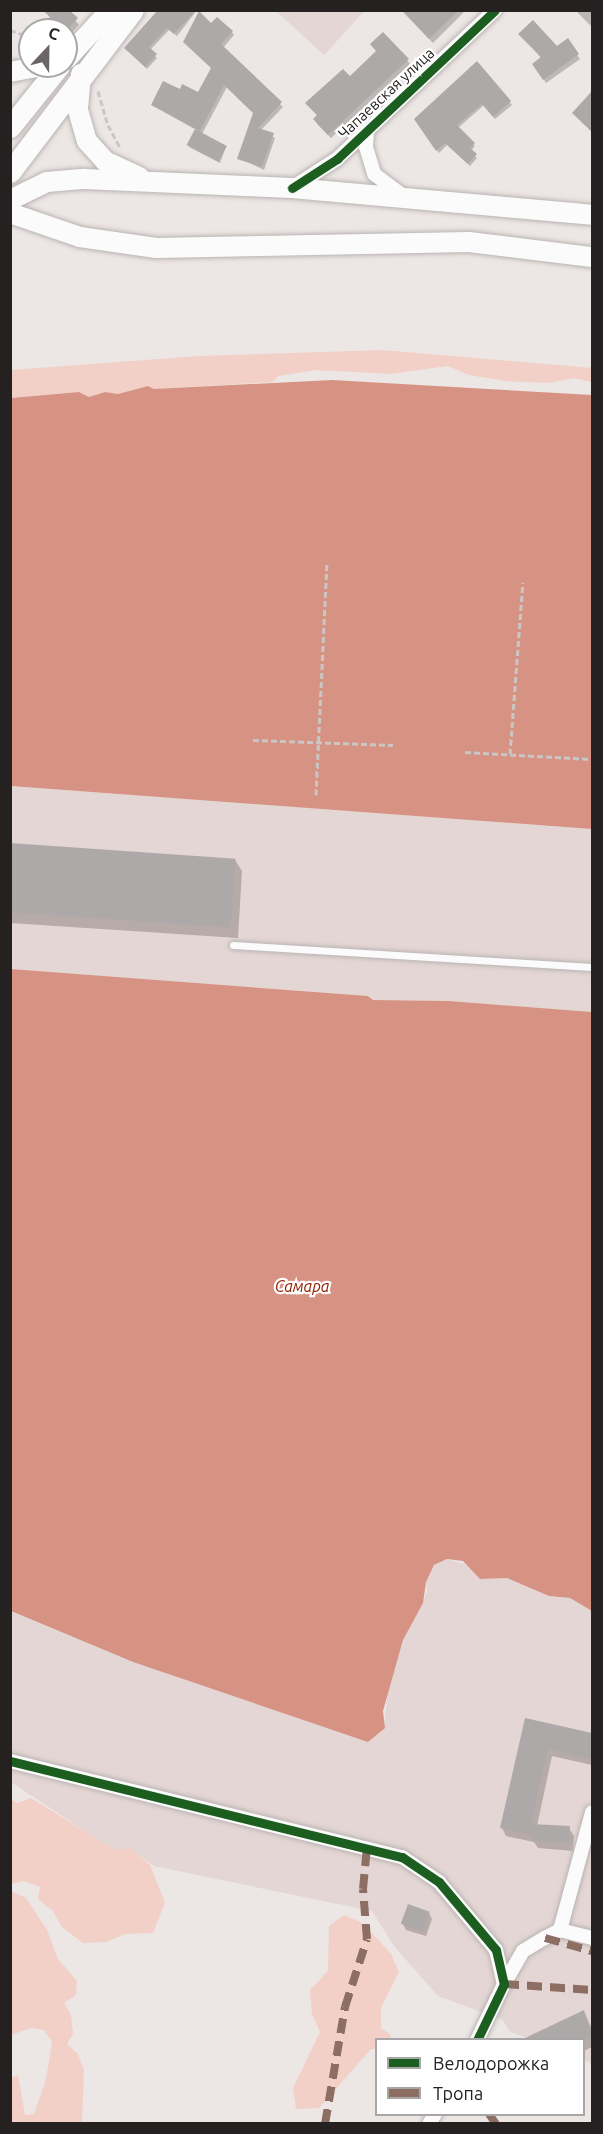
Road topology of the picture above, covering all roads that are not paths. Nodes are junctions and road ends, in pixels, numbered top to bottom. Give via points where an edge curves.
1 (110, 10) edge
2 (133, 10) edge
3 (495, 10) edge
4 (78, 45) edge
5 (50, 78) edge
6 (89, 81) junction
7 (10, 128) edge
8 (367, 132) junction
9 (10, 172) edge
10 (153, 182) junction
11 (292, 188) junction
12 (14, 197) edge
13 (409, 197) junction
14 (10, 213) edge
15 (592, 214) edge
16 (592, 257) edge
17 (233, 945) dead end
18 (592, 967) edge
19 (10, 1761) edge
20 (592, 1812) edge
21 (560, 1930) junction
22 (592, 1938) edge
23 (504, 1984) junction
24 (478, 2038) edge

1 - 4 main road
2 - 6 main road
3 - 8 street, Чапаевская улица
5 - 7 main road
6 - 9 main road
6 - 10 main road via 78,110 87,141 105,161
8 - 11 street, Чапаевская улица via 337,159
8 - 13 street via 366,147 374,174 393,191
10 - 11 main road
10 - 12 main road via 59,180
11 - 13 main road
13 - 15 main road
14 - 16 main road via 80,237 156,248 469,242
17 - 18 lane
19 - 23 street via 402,1857 439,1882 477,1923 496,1950
20 - 21 street
21 - 22 street
21 - 23 street via 523,1951
23 - 24 street

